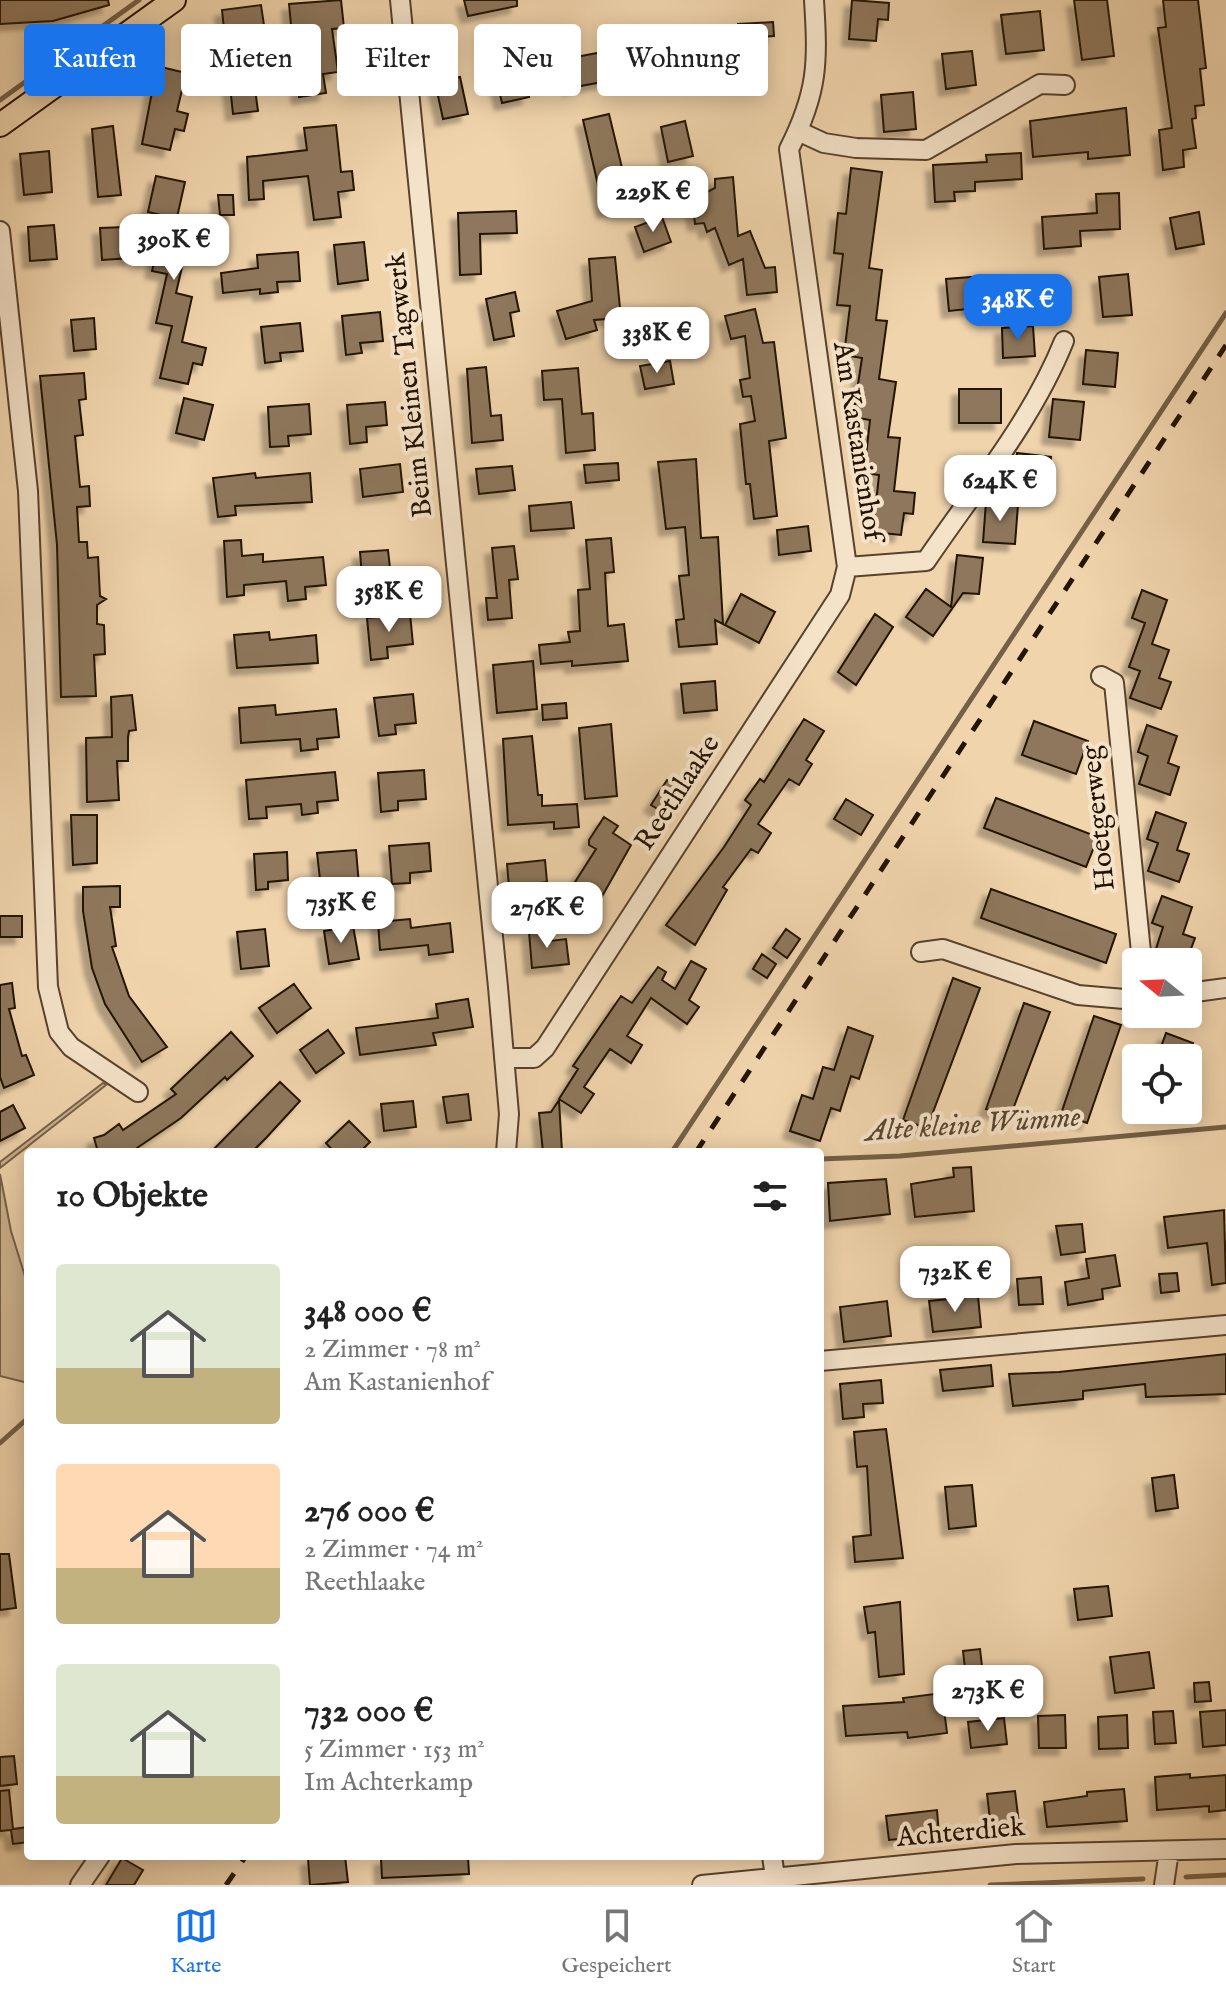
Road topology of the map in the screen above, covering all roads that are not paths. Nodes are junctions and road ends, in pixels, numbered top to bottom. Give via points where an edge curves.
1 (174, 0) edge
2 (400, 0) edge
3 (814, 0) edge
4 (1065, 85) dead end
5 (0, 125) edge
6 (798, 131) junction
7 (0, 231) edge
8 (1064, 341) dead end
9 (847, 567) junction
10 (1101, 676) dead end
11 (1141, 948) edge
12 (921, 952) dead end
13 (1226, 988) edge
14 (1202, 991) edge
15 (1122, 999) edge
16 (504, 1058) junction
17 (138, 1092) dead end
18 (507, 1148) edge
19 (1226, 1325) edge
20 (824, 1361) edge
21 (1226, 1849) edge
22 (1169, 1851) junction
23 (97, 1860) edge
24 (773, 1860) edge
25 (775, 1877) junction
26 (80, 1885) edge
27 (702, 1885) edge
28 (1164, 1885) edge

1 - 5 main road
2 - 16 street, Beim Kleinen Tagwerk
3 - 6 street, Am Kastanienhof via 815,88
4 - 6 street via 1040,84 926,150 856,148 824,143
6 - 9 street, Am Kastanienhof via 789,149
7 - 17 street via 29,500 48,987 59,1032 71,1047
8 - 9 street, Am Kastanienhof via 1021,420 926,561
9 - 16 street, Reethlaake via 840,595 545,1048 534,1058
10 - 11 street, Hoetgerweg via 1114,683
12 - 15 street via 943,949 1078,995
13 - 14 street
16 - 18 street, Beim Kleinen Tagwerk
19 - 20 street
21 - 22 street, Achterdiek
22 - 25 street, Achterdiek via 1016,1854
22 - 28 street
23 - 26 street
24 - 25 street
25 - 27 street, Achterdiek

